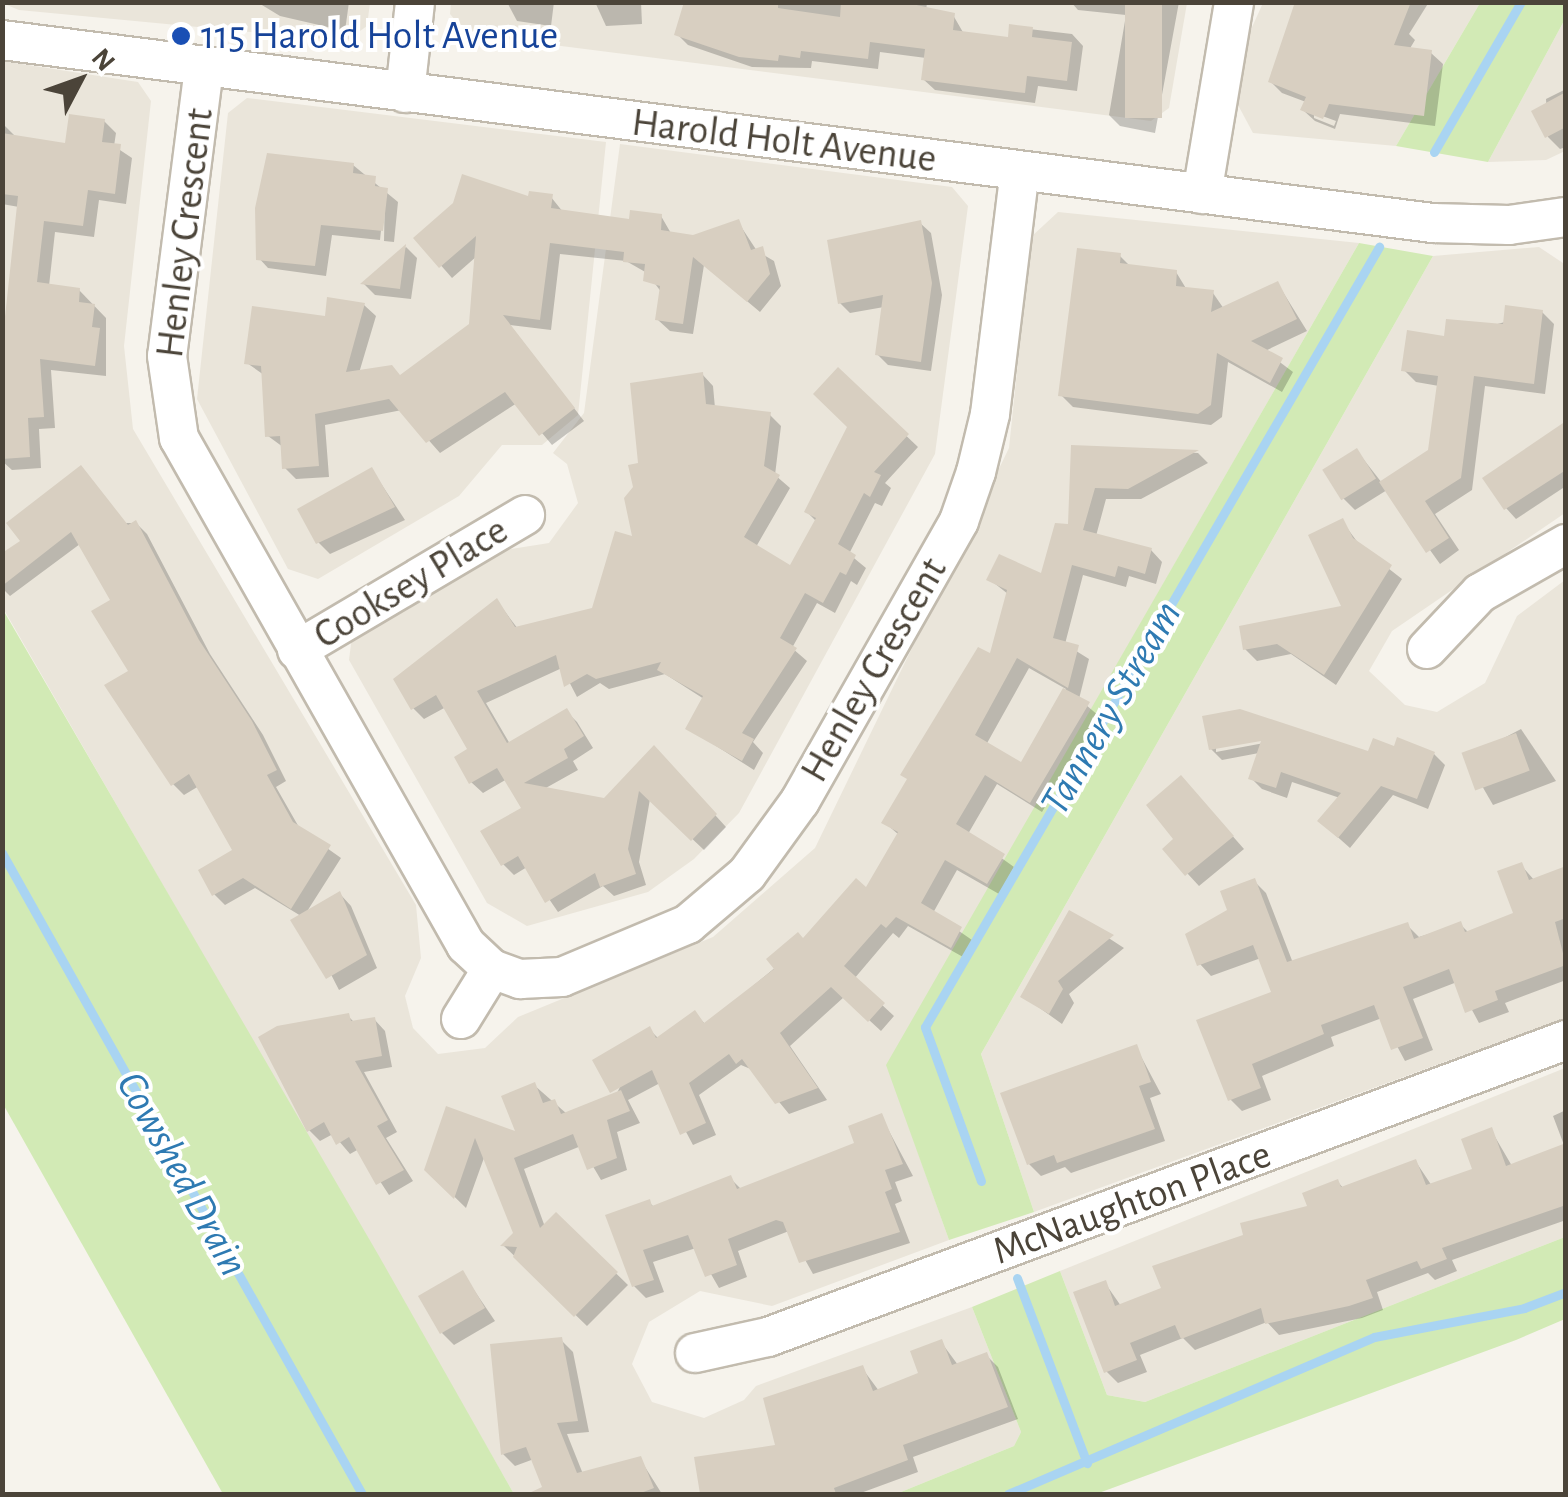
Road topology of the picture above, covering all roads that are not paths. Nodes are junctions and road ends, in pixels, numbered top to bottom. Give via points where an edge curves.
1 (415, 2) edge
2 (1234, 2) edge
3 (2, 40) edge
4 (204, 68) junction
5 (405, 93) junction
6 (1020, 171) junction
7 (1202, 194) junction
8 (1566, 216) edge
9 (525, 515) dead end
10 (1566, 544) edge
11 (1426, 649) dead end
12 (297, 650) junction
13 (492, 970) junction
14 (462, 1019) dead end
15 (1566, 1040) edge
16 (695, 1353) dead end

1 - 5 street
2 - 7 street
3 - 4 street, Harold Holt Avenue
4 - 5 street, Harold Holt Avenue
4 - 12 street, Henley Crescent via 172,306 168,396 200,484
5 - 6 street, Harold Holt Avenue
6 - 7 street, Harold Holt Avenue
6 - 13 street, Henley Crescent via 990,414 958,521 775,840 722,899 653,943 562,977 520,978
7 - 8 street, Harold Holt Avenue via 1471,226
9 - 12 street, Cooksey Place
10 - 11 street via 1480,594
12 - 13 street, Henley Crescent via 466,946
13 - 14 street
15 - 16 street, McNaughton Place via 768,1337

